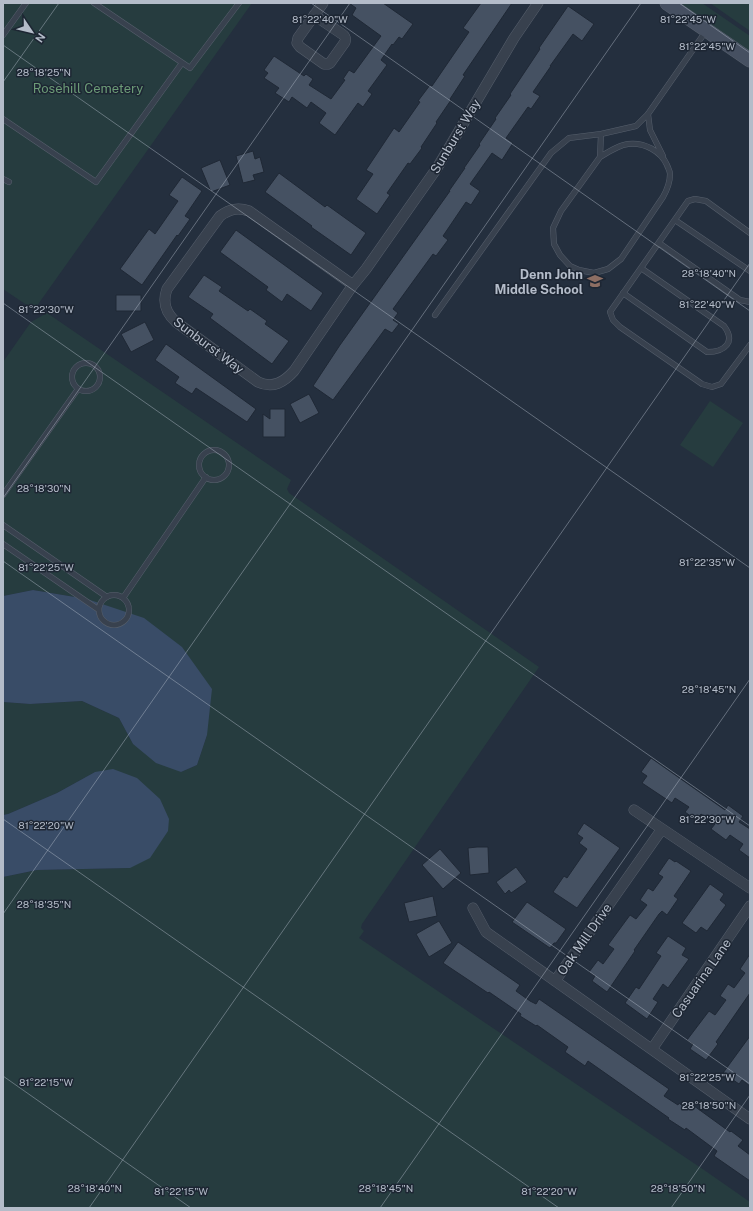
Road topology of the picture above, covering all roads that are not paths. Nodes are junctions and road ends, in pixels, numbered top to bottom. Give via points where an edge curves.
1 (26, 3) edge
2 (94, 3) edge
3 (239, 3) edge
4 (323, 3) edge
5 (538, 3) edge
6 (667, 3) edge
7 (314, 15) junction
8 (707, 30) junction
9 (3, 35) edge
10 (750, 60) edge
11 (182, 63) junction
12 (648, 114) junction
13 (3, 119) edge
14 (601, 134) junction
15 (600, 157) junction
16 (664, 159) junction
17 (3, 178) edge
18 (9, 182) dead end
19 (675, 220) junction
20 (750, 233) edge
21 (658, 243) junction
22 (641, 268) junction
23 (750, 271) edge
24 (353, 285) junction
25 (623, 293) junction
26 (750, 302) edge
27 (434, 315) dead end
28 (750, 345) edge
29 (78, 389) junction
30 (206, 477) junction
31 (3, 495) edge
32 (3, 525) edge
33 (3, 544) edge
34 (107, 597) junction
35 (123, 598) junction
36 (99, 610) junction
37 (634, 810) dead end
38 (662, 829) junction
39 (750, 888) edge
40 (750, 906) edge
41 (472, 908) dead end
42 (555, 981) junction
43 (652, 1049) junction
44 (750, 1119) edge

1 - 9 lane
2 - 11 lane
3 - 11 lane via 190,68
4 - 7 street
5 - 24 street, Sunburst Way via 514,38 437,168
6 - 8 street
7 - 7 street via 346,39 328,64 324,64 300,47 297,42
8 - 10 street
8 - 12 lane
11 - 13 lane via 96,182
12 - 14 lane via 636,126
12 - 16 lane via 650,130
14 - 15 lane
14 - 27 lane via 569,138 551,153
15 - 16 lane via 628,144 642,145
15 - 16 lane via 561,211 553,228 554,244 570,266 594,273 608,269 621,259 668,189 670,172
17 - 18 lane
19 - 20 lane via 688,201 695,199 706,201
19 - 21 lane
19 - 23 lane
21 - 22 lane
21 - 26 lane via 740,300
22 - 25 lane
22 - 25 lane via 724,326 729,334 727,344 719,351 707,352
24 - 24 street, Sunburst Way via 249,211 234,208 220,216 164,296 170,317 258,382 268,386 282,382 294,371
25 - 28 lane via 610,312 613,320 702,384 712,387 721,384
29 - 29 lane via 87,391 98,384 100,375 93,364 88,362 74,367 72,381
29 - 31 lane
30 - 30 lane via 213,480 226,473 228,459 221,452 212,450 201,459 200,468
30 - 35 lane
32 - 34 lane
33 - 36 lane
34 - 35 lane via 114,595
34 - 36 lane via 102,601
35 - 36 lane via 128,611 120,623 106,622
37 - 38 street
38 - 39 street
38 - 42 street, Oak Mill Drive
40 - 43 street, Casuarina Lane
41 - 42 street via 486,932
42 - 43 street, Oak Mill Drive
43 - 44 street, Oak Mill Drive

